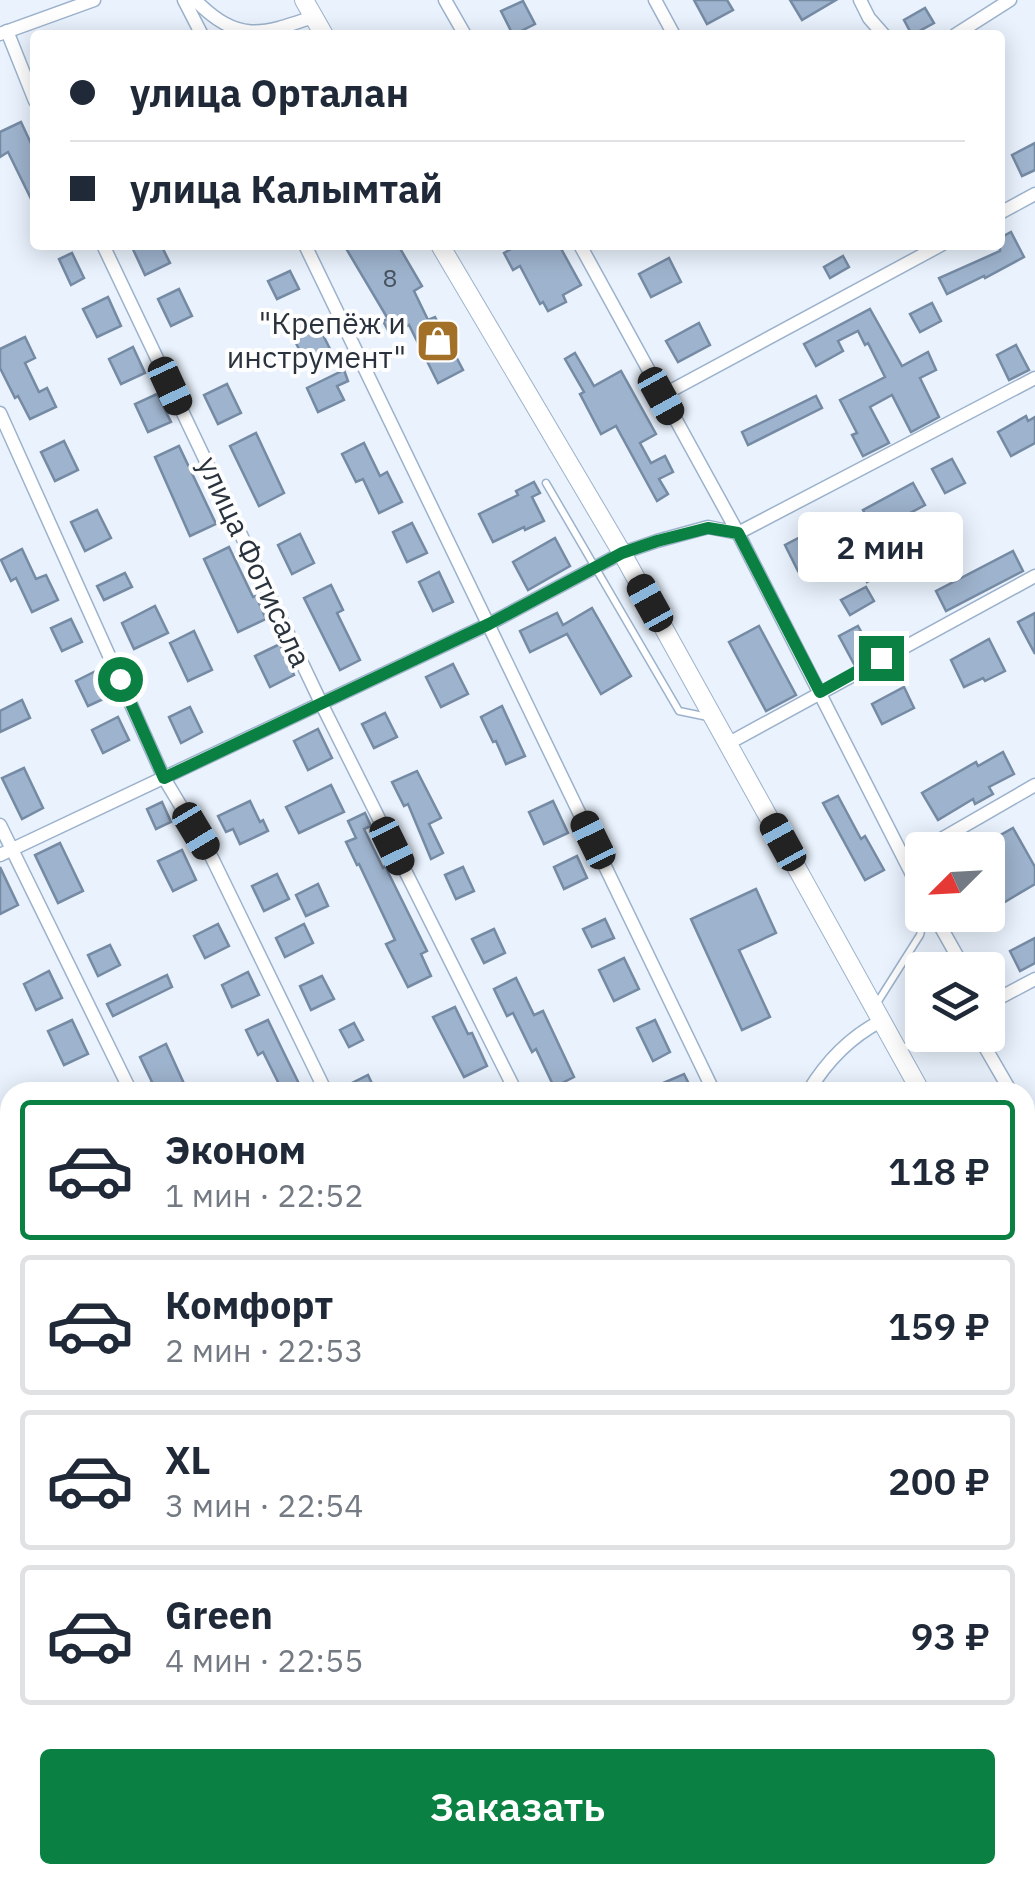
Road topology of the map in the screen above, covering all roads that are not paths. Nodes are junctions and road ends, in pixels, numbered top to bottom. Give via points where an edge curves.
1 (94, 0) edge
2 (184, 0) edge
3 (195, 0) edge
4 (445, 0) edge
5 (655, 0) edge
6 (860, 0) edge
7 (1010, 0) edge
8 (309, 8) edge
9 (199, 30) edge
10 (239, 30) edge
11 (272, 30) edge
12 (321, 30) edge
13 (461, 30) edge
14 (671, 30) edge
15 (880, 30) edge
16 (963, 30) edge
17 (4, 33) edge
18 (30, 90) edge
19 (1035, 194) edge
20 (1005, 210) edge
21 (105, 250) edge
22 (307, 250) edge
23 (443, 250) edge
24 (583, 250) edge
25 (932, 250) edge
26 (1035, 378) edge
27 (661, 396) junction
28 (0, 413) edge
29 (546, 483) dead end
30 (738, 533) junction
31 (622, 553) junction
32 (595, 568) junction
33 (1035, 576) edge
34 (489, 624) junction
35 (820, 692) junction
36 (322, 705) junction
37 (715, 718) junction
38 (728, 743) junction
39 (164, 778) junction
40 (1035, 785) edge
41 (0, 825) edge
42 (954, 832) edge
43 (6, 853) edge
44 (905, 860) edge
45 (921, 932) edge
46 (1035, 979) edge
47 (1005, 995) edge
48 (877, 1014) junction
49 (905, 1047) edge
50 (897, 1051) junction
51 (988, 1052) edge
52 (126, 1082) edge
53 (321, 1082) edge
54 (511, 1082) edge
55 (709, 1082) edge
56 (814, 1082) edge
57 (914, 1082) edge
58 (1005, 1082) edge

1 - 17 street
2 - 9 street
3 - 10 street
4 - 13 street
5 - 14 street
6 - 15 street
7 - 16 street
8 - 11 street
8 - 12 main road
17 - 18 street
19 - 20 street
21 - 36 street, улица Фотисала
22 - 34 street
23 - 31 main road
24 - 27 street
25 - 27 street
26 - 30 street
27 - 30 street
28 - 39 street
29 - 32 lane
30 - 31 street via 708,528
30 - 35 street
31 - 32 street
31 - 37 main road
32 - 34 street
32 - 37 lane via 679,711
33 - 35 street
34 - 36 street
34 - 55 street
35 - 38 street
35 - 44 street
36 - 39 street
36 - 54 street, улица Фотисала
37 - 38 main road
38 - 48 main road
39 - 43 street
39 - 53 street via 212,858
40 - 42 street
41 - 43 street
43 - 52 street
45 - 48 lane
46 - 47 street
48 - 50 main road
48 - 56 street
49 - 50 lane
50 - 57 main road
51 - 58 street

